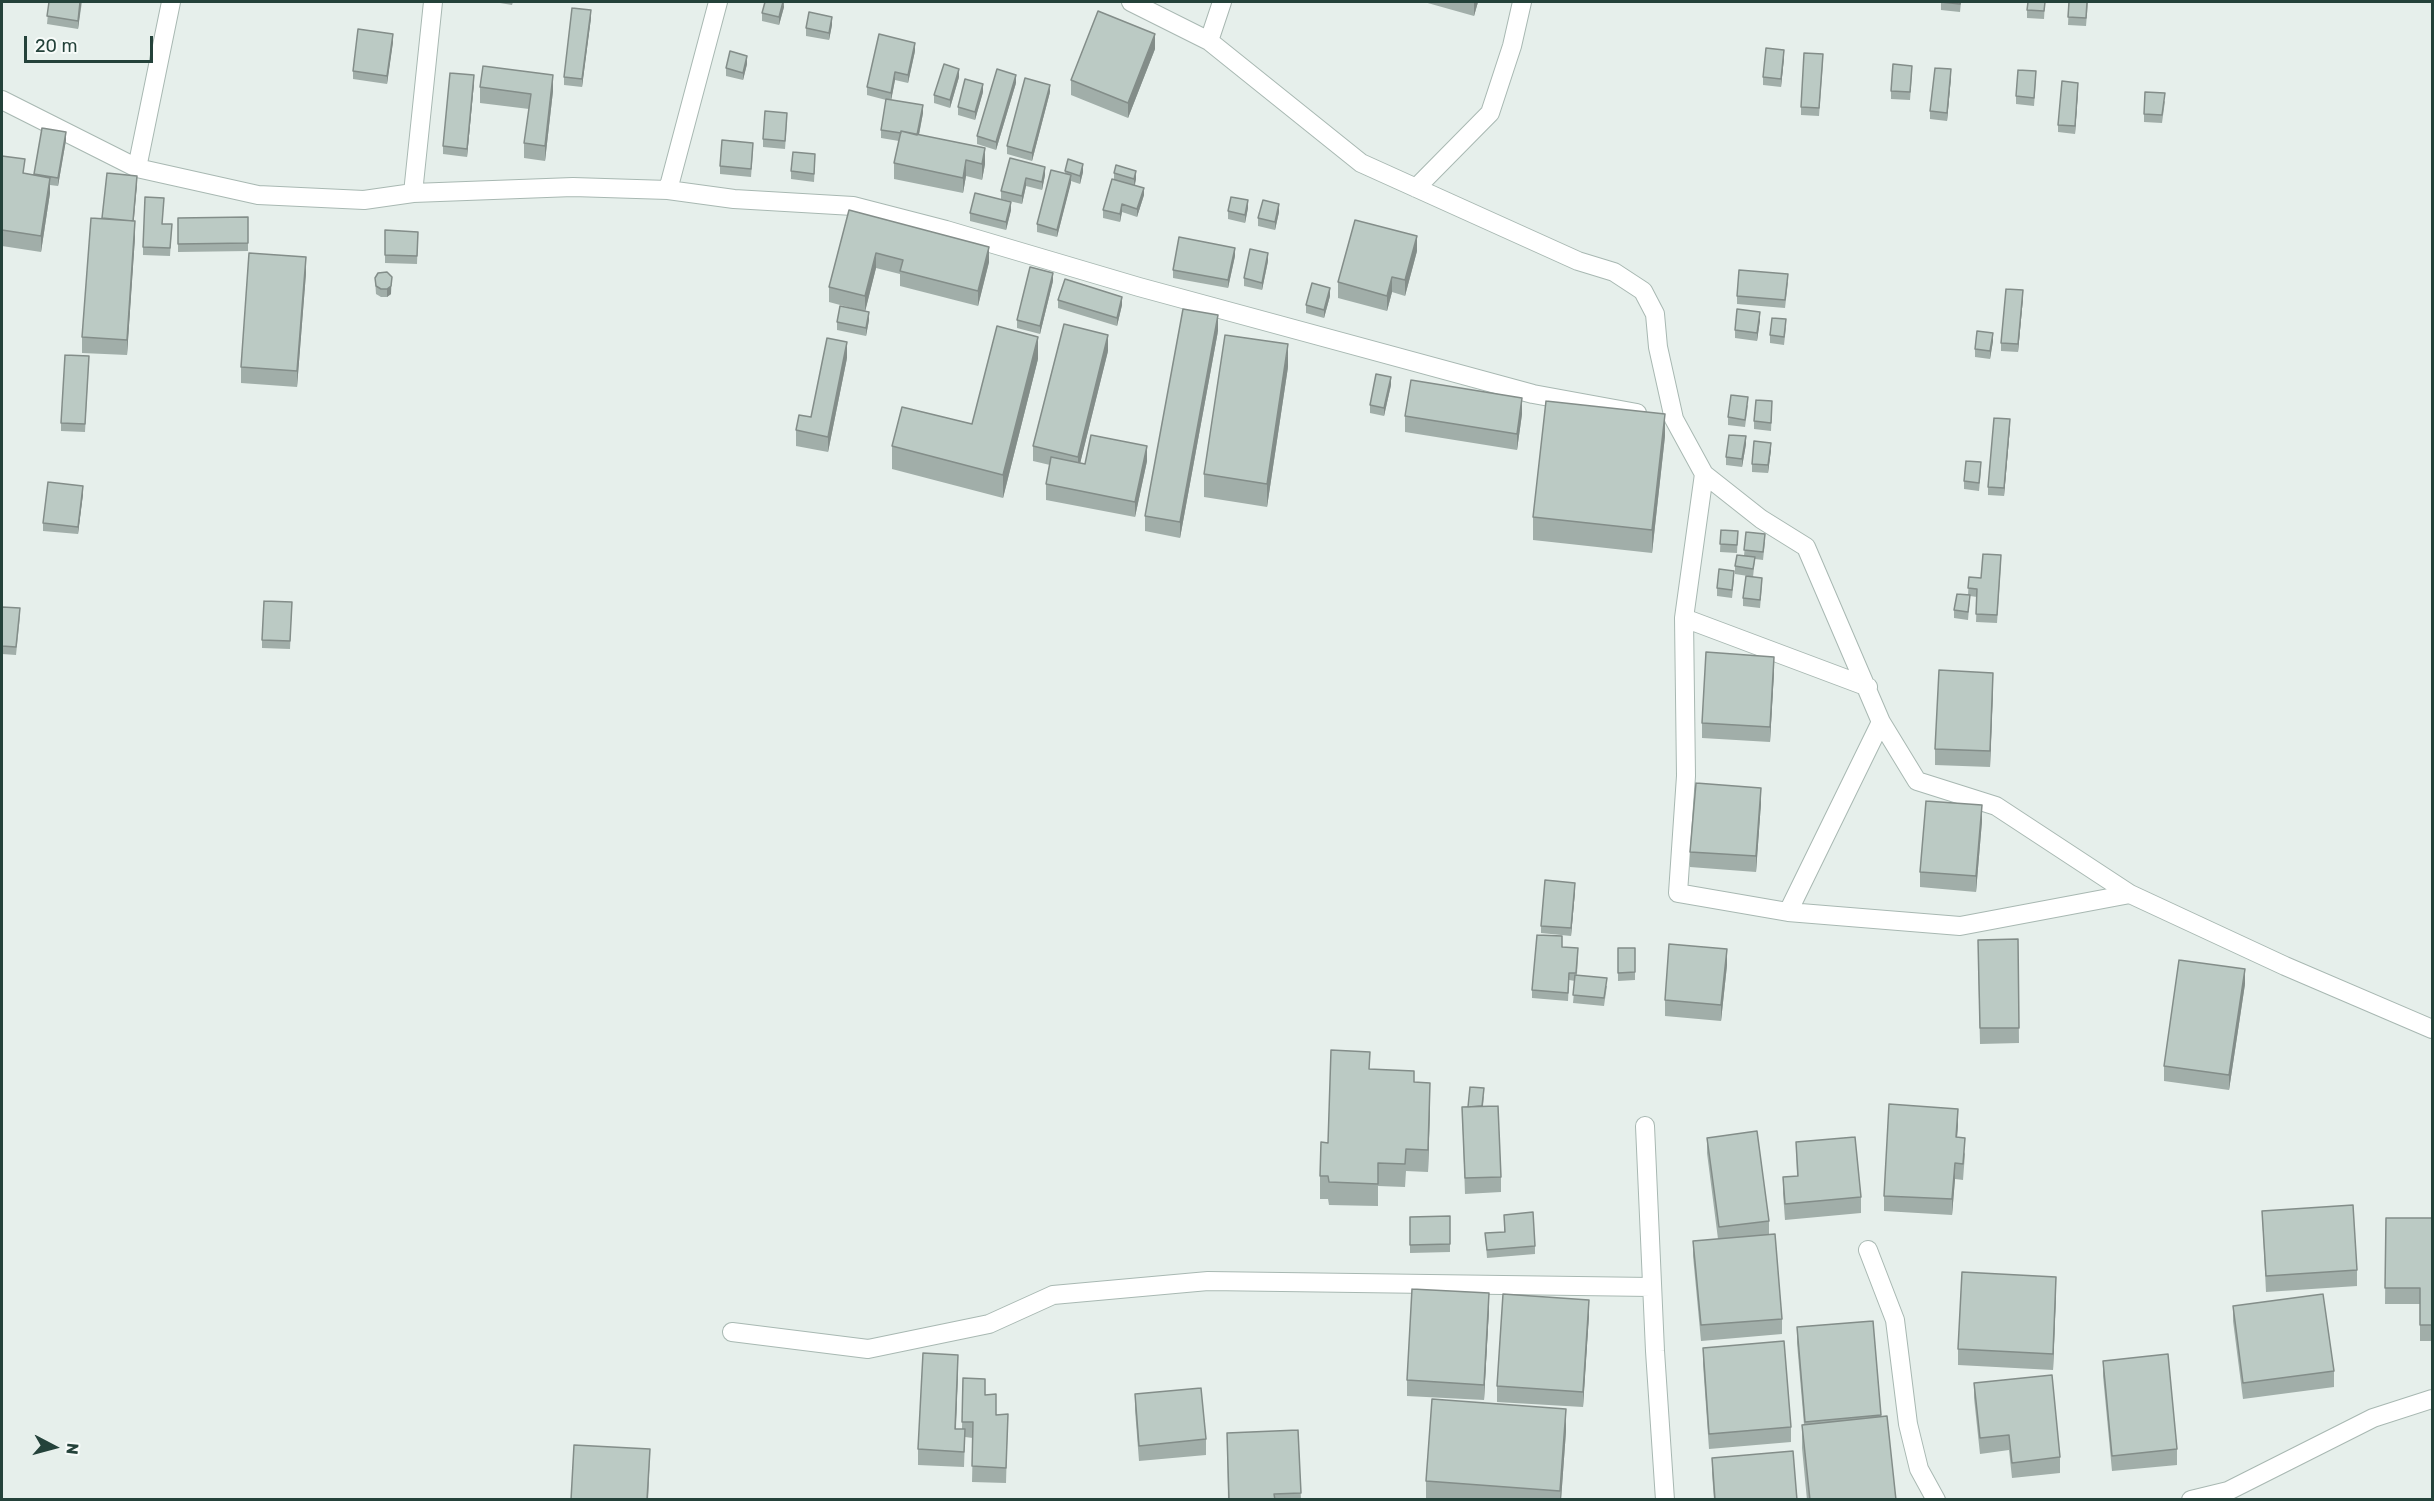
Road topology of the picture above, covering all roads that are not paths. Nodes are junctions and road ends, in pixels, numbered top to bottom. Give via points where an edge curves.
1 (171, 2) edge
2 (433, 2) edge
3 (718, 2) edge
4 (1131, 2) edge
5 (1222, 2) edge
6 (1522, 2) edge
7 (1209, 41) junction
8 (2, 100) edge
9 (137, 168) junction
10 (1416, 188) junction
11 (668, 190) junction
12 (413, 193) junction
13 (1674, 419) junction
14 (1704, 474) junction
15 (1684, 618) junction
16 (1868, 687) junction
17 (1881, 722) junction
18 (2130, 894) junction
19 (1788, 912) junction
20 (2433, 1029) edge
21 (1645, 1126) dead end
22 (1868, 1250) dead end
23 (1651, 1287) junction
24 (732, 1332) dead end
25 (2433, 1399) edge
26 (1665, 1500) edge
27 (1936, 1500) edge
28 (2191, 1500) edge

1 - 9 street
2 - 12 street
3 - 11 street
4 - 7 street
5 - 7 street
6 - 10 street via 1490,113
7 - 10 street via 1361,163
8 - 9 street
9 - 12 street via 258,195 364,200
10 - 13 street via 1578,261 1614,272 1643,291 1655,314
11 - 12 street via 573,187
11 - 13 street via 734,199 854,206 1533,394
13 - 14 street
14 - 15 street
14 - 16 street via 1761,519 1806,547
15 - 16 street
15 - 19 street via 1686,776 1678,893
16 - 17 street
17 - 18 street via 1917,781 1996,806
17 - 19 street
18 - 19 street via 1960,926
18 - 20 street
21 - 23 street
22 - 27 street via 1895,1320 1908,1425 1919,1469
23 - 24 street via 1208,1281 1053,1295 989,1324 868,1349
23 - 26 street
25 - 28 street via 2373,1418 2228,1491

